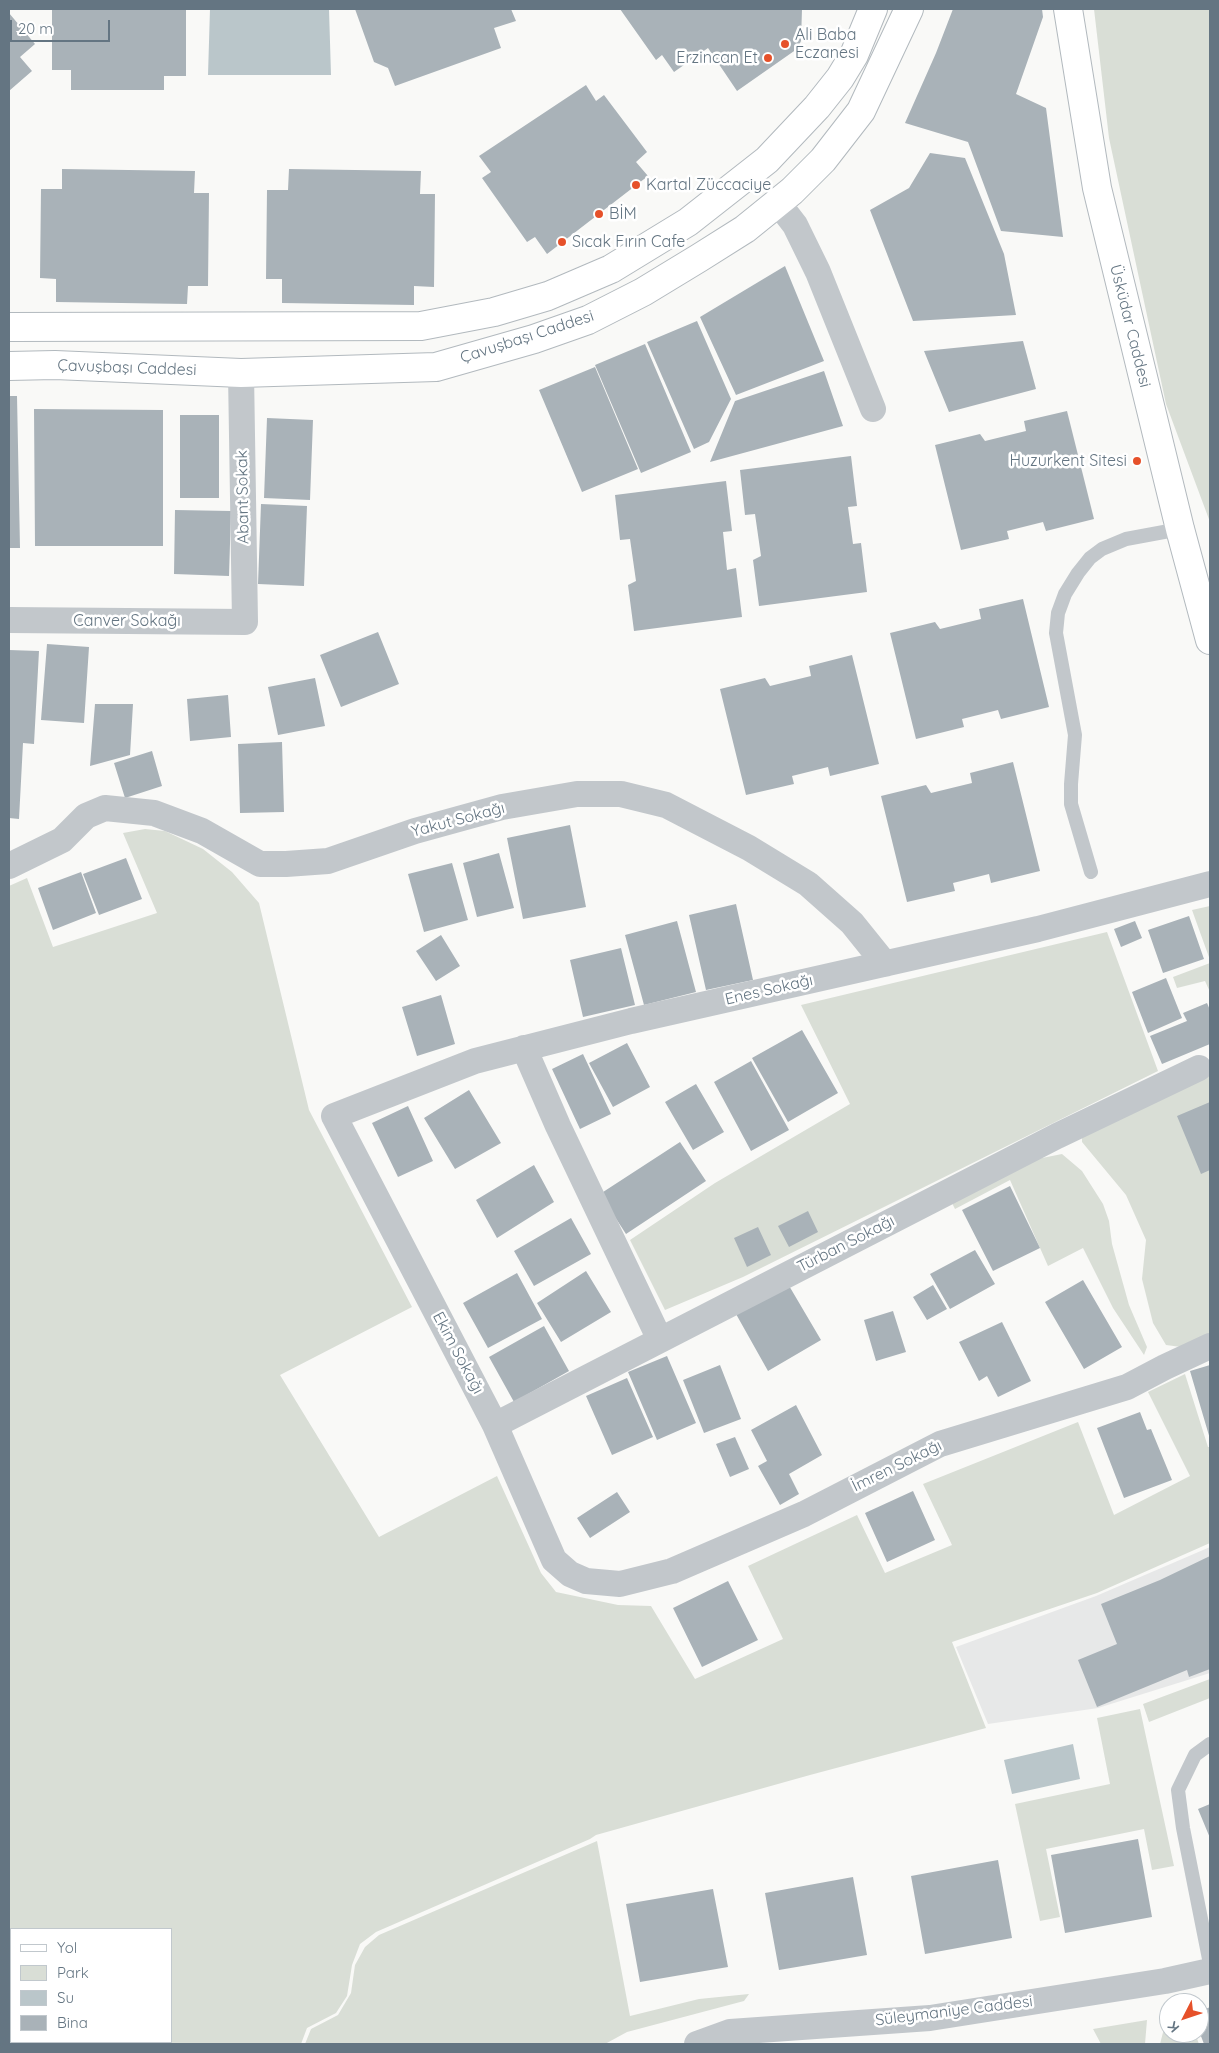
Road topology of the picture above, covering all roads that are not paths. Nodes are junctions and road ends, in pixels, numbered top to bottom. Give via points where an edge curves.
1 (873, 9) edge
2 (909, 9) edge
3 (1068, 9) edge
4 (778, 203) junction
5 (9, 327) edge
6 (9, 366) edge
7 (241, 373) junction
8 (873, 409) dead end
9 (1180, 529) junction
10 (9, 620) edge
11 (245, 622) joint
12 (1210, 640) edge
13 (9, 866) edge
14 (1090, 872) dead end
15 (1210, 884) edge
16 (885, 964) junction
17 (524, 1048) junction
18 (1199, 1068) dead end
19 (334, 1116) joint
20 (660, 1340) junction
21 (1210, 1346) edge
22 (495, 1425) junction
23 (586, 1581) joint
24 (1210, 1744) edge
25 (1210, 1964) edge
26 (1210, 1972) edge
27 (697, 2044) edge

1 - 5 main road, Çavuşbaşı Caddesi via 854,55 840,78 818,107 766,160 688,222 611,269 548,296 494,312 421,326
2 - 4 main road, Çavuşbaşı Caddesi via 861,111 822,160
3 - 9 main road, Üsküdar Caddesi via 1096,188
4 - 7 main road, Çavuşbaşı Caddesi via 745,229 643,292 588,320 534,339 436,366
4 - 8 street via 795,225 818,272
6 - 7 main road, Çavuşbaşı Caddesi
7 - 11 street, Abant Sokak
9 - 12 main road, Üsküdar Caddesi
9 - 14 lane via 1126,539 1102,548 1078,573 1058,612 1056,633 1075,735 1071,804
10 - 11 street, Canver Sokağı
13 - 16 street, Yakut Sokağı via 62,840 86,816 104,808 154,814 202,832 260,864 286,864 328,861 415,831 502,808 577,794 621,794 666,805 749,848 808,884 852,923
15 - 16 street, Enes Sokağı
16 - 17 street, Enes Sokağı
17 - 19 street, Enes Sokağı via 475,1061
17 - 20 street
18 - 20 street, Türban Sokağı via 1073,1128
19 - 22 street, Ekim Sokağı
20 - 22 street, Türban Sokağı
21 - 23 street, İmren Sokağı via 1126,1387 940,1444 804,1514 672,1571 620,1584
22 - 23 street, Ekim Sokağı via 554,1560 570,1574
24 - 25 lane via 1195,1755 1178,1790
26 - 27 street, Süleymaniye Caddesi via 930,2018 730,2032

